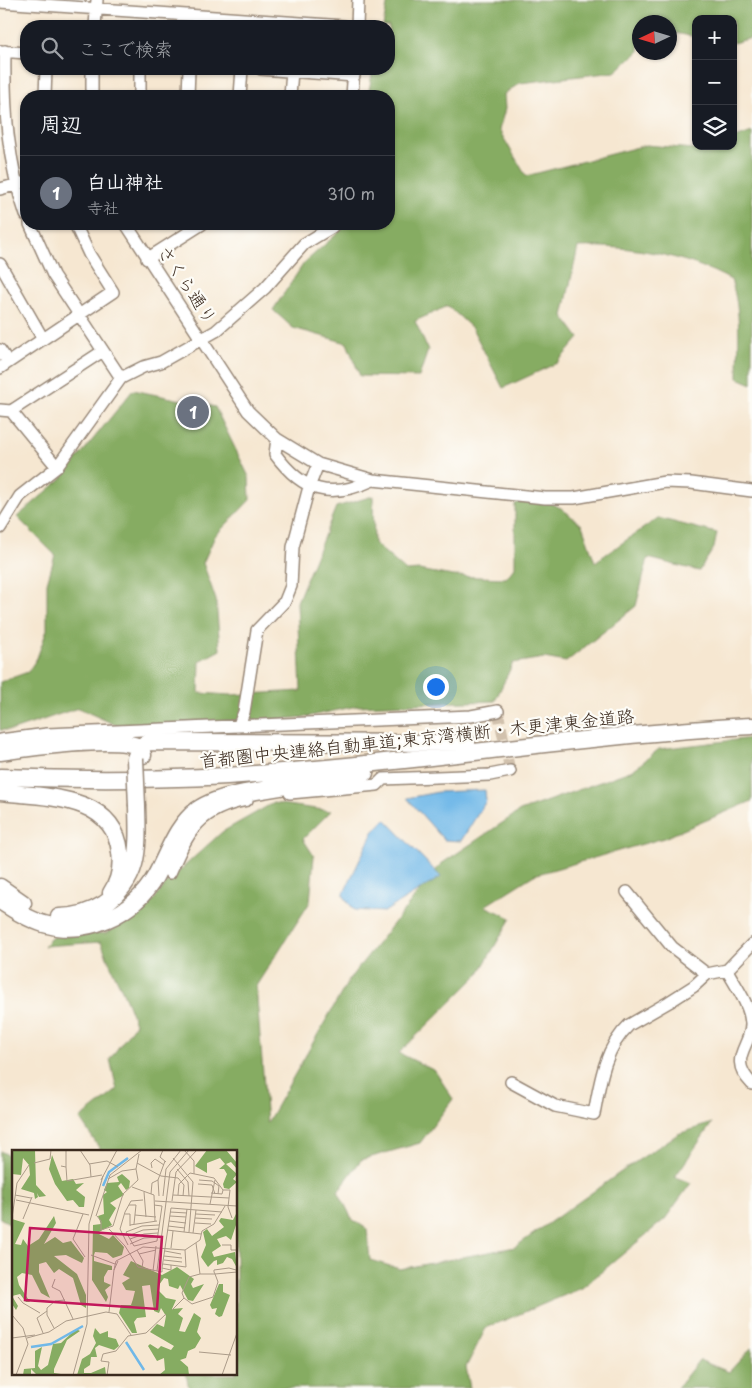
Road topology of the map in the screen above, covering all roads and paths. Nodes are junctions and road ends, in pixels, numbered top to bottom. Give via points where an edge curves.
1 (358, 0) edge
2 (0, 2) edge
3 (97, 5) edge
4 (96, 20) edge
5 (273, 20) edge
6 (357, 20) edge
7 (2, 51) edge
8 (20, 52) edge
9 (46, 75) edge
10 (92, 75) edge
11 (140, 75) edge
12 (188, 75) edge
13 (242, 75) edge
14 (292, 75) edge
15 (354, 75) edge
16 (45, 90) edge
17 (92, 90) edge
18 (140, 90) edge
19 (188, 90) edge
20 (240, 90) edge
21 (290, 90) edge
22 (352, 90) edge
23 (20, 181) edge
24 (20, 184) edge
25 (0, 189) edge
26 (33, 230) edge
27 (78, 230) edge
28 (130, 230) edge
29 (182, 230) edge
30 (327, 230) edge
31 (147, 259) junction
32 (0, 264) edge
33 (79, 316) junction
34 (44, 339) junction
35 (203, 341) junction
36 (0, 350) edge
37 (103, 351) junction
38 (4, 365) edge
39 (121, 378) junction
40 (5, 410) edge
41 (276, 439) junction
42 (318, 464) junction
43 (57, 467) junction
44 (373, 480) junction
45 (309, 487) junction
46 (752, 491) edge
47 (0, 528) edge
48 (498, 711) dead end
49 (752, 726) edge
50 (238, 727) junction
51 (718, 728) junction
52 (644, 732) junction
53 (0, 740) edge
54 (0, 752) edge
55 (140, 755) junction
56 (424, 762) junction
57 (510, 771) dead end
58 (0, 777) edge
59 (0, 783) edge
60 (0, 792) edge
61 (170, 872) dead end
62 (0, 887) edge
63 (627, 892) dead end
64 (0, 901) edge
65 (105, 912) junction
66 (752, 944) edge
67 (727, 970) junction
68 (707, 974) junction
69 (510, 1082) dead end
70 (752, 1084) edge

1 - 6 street
2 - 3 street
3 - 4 street
3 - 5 street
7 - 8 street
7 - 23 street via 9,152
9 - 16 street
10 - 17 street
11 - 18 street
12 - 19 street
13 - 20 street
14 - 21 street
15 - 22 street
24 - 25 street
26 - 33 street via 53,275
27 - 33 street via 114,292
28 - 31 street, さくら通り
29 - 31 street
30 - 35 street via 304,244 265,288
31 - 35 street, さくら通り
32 - 34 street
33 - 34 street
33 - 37 street
34 - 38 street
35 - 39 street
35 - 41 street, さくら通り via 248,411
36 - 38 street
37 - 39 street
37 - 40 street
39 - 43 street
40 - 43 street
41 - 42 street, さくら通り
41 - 45 street via 275,454
42 - 44 street, さくら通り
42 - 45 street
43 - 47 street via 20,496
44 - 45 street via 356,488 322,490
44 - 46 street, さくら通り via 544,498 574,498 665,482
45 - 50 street via 293,547 291,586 285,601 257,630 244,712
48 - 50 street via 471,716
49 - 51 highway, 首都圏中央連絡自動車道;東京湾横断・木更津東金道路
50 - 53 street via 47,734
51 - 52 highway, 首都圏中央連絡自動車道;東京湾横断・木更津東金道路
51 - 56 highway, 首都圏中央連絡自動車道;東京湾横断・木更津東金道路
52 - 55 highway via 456,744 149,742
52 - 58 highway, 首都圏中央連絡自動車道;東京湾横断・木更津東金道路 via 424,758 227,776 129,780
54 - 55 highway via 126,742
55 - 65 highway, bridge via 141,806 137,853 131,875
56 - 59 highway, 首都圏中央連絡自動車道;東京湾横断・木更津東金道路 via 226,781 119,785
56 - 65 highway via 244,792 211,802 198,810 177,832 144,894
57 - 61 street via 490,775 383,779 377,785 237,802 210,812 194,825
60 - 65 highway via 76,802 95,811 110,826 119,846 120,869
62 - 65 highway via 31,908 54,916
63 - 68 street via 672,947
64 - 65 highway via 31,919 58,927 85,926
66 - 67 street
67 - 68 street
67 - 70 street via 751,1023 741,1055 743,1072
68 - 69 street via 620,1034 607,1058 594,1114 555,1106

